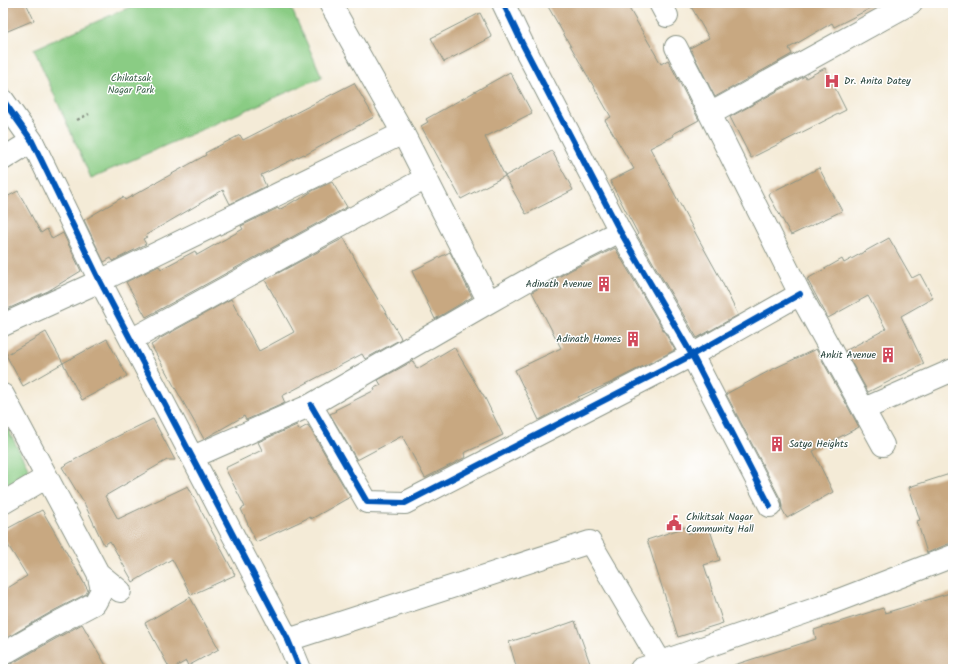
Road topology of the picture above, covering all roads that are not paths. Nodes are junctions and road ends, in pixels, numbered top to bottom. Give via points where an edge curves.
1 (330, 3) edge
2 (503, 3) edge
3 (911, 3) edge
4 (676, 47) dead end
5 (3, 100) edge
6 (710, 114) junction
7 (403, 133) junction
8 (32, 141) junction
9 (3, 159) edge
10 (426, 178) junction
11 (620, 231) junction
12 (100, 281) junction
13 (800, 294) junction
14 (489, 302) junction
15 (3, 325) edge
16 (131, 340) junction
17 (692, 355) junction
18 (953, 370) edge
19 (3, 395) edge
20 (311, 405) junction
21 (864, 409) junction
22 (883, 445) dead end
23 (193, 457) junction
24 (47, 477) junction
25 (3, 503) edge
26 (770, 506) dead end
27 (953, 556) edge
28 (98, 574) junction
29 (120, 591) dead end
30 (288, 640) junction
31 (3, 654) edge
32 (655, 667) edge
33 (300, 669) edge

1 - 7 street
2 - 11 street
3 - 6 street
4 - 6 street
5 - 8 street
6 - 13 street
7 - 10 street
7 - 12 street
8 - 9 street
8 - 12 street
10 - 14 street
10 - 16 street
11 - 14 street
11 - 17 street
12 - 15 street
12 - 16 street
13 - 17 street
13 - 21 street
14 - 20 street
16 - 23 street
17 - 20 street via 405,503 367,502
17 - 26 street
18 - 21 street
19 - 24 street
20 - 23 street
21 - 22 street
23 - 30 street
24 - 25 street
24 - 28 street
27 - 32 street
28 - 29 street
28 - 31 street via 102,590 95,603
30 - 32 street via 590,542
30 - 33 street

